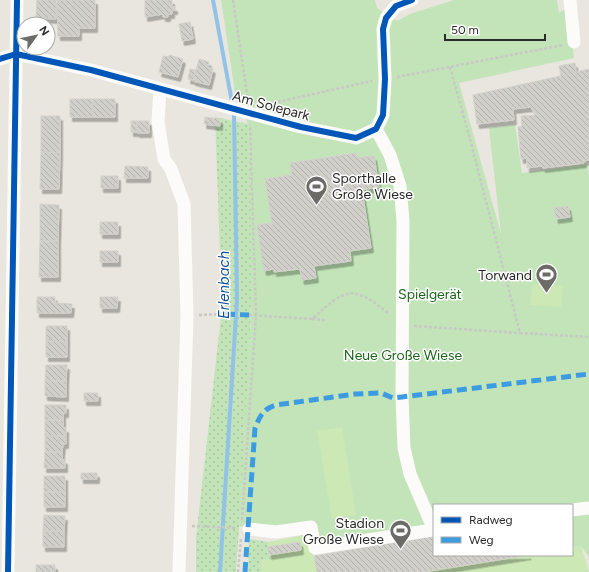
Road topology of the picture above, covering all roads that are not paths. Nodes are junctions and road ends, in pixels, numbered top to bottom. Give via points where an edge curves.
1 (17, 0) edge
2 (412, 0) edge
3 (570, 0) edge
4 (17, 16) edge
5 (574, 42) road end
6 (16, 54) joint
7 (25, 56) edge
8 (0, 58) edge
9 (160, 90) junction
10 (376, 129) junction
11 (5, 492) edge
12 (589, 508) edge
13 (573, 510) edge
14 (433, 528) edge
15 (244, 529) road end
16 (433, 530) edge
17 (8, 572) edge
18 (179, 572) edge

1 - 4 street
2 - 10 street via 396,6 386,18 383,29 383,115
3 - 5 street
6 - 8 street
6 - 11 street via 11,344
7 - 9 street, Am Solepark via 91,70
9 - 10 street, Am Solepark via 350,138 362,136
9 - 18 street via 158,122 164,159 171,169 184,204 187,316
10 - 14 street via 390,155 400,186 403,221 404,448 410,474
11 - 17 street
12 - 13 street
15 - 16 street via 276,532 311,528 315,548

